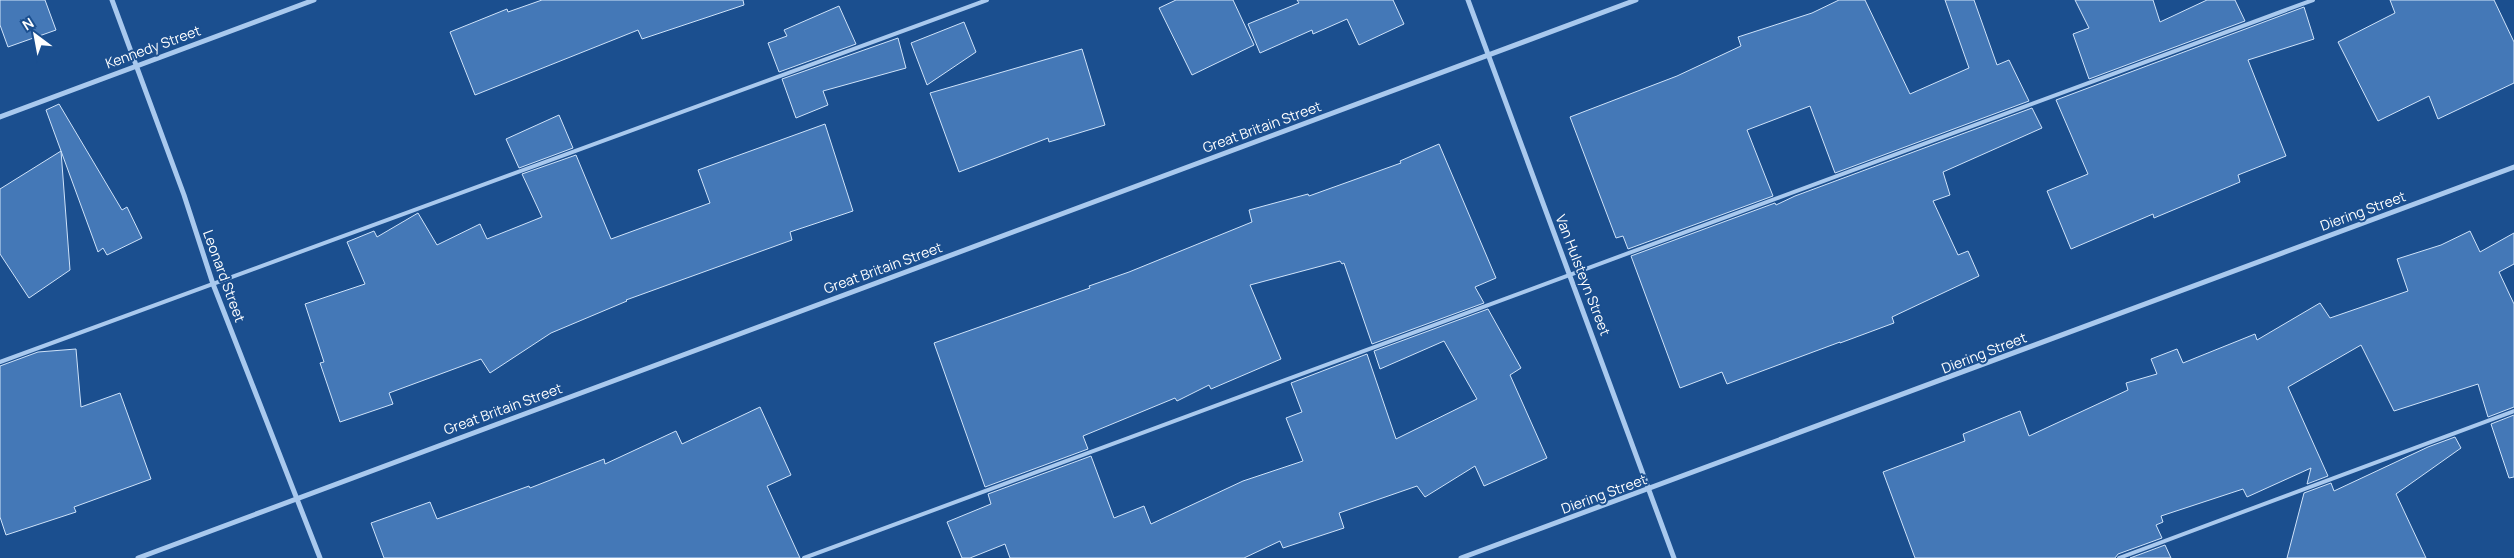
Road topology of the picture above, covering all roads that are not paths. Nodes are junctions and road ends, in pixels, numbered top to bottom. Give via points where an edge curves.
1 (112, 0) edge
2 (314, 0) edge
3 (987, 0) edge
4 (1468, 0) edge
5 (1636, 0) edge
6 (2313, 0) edge
7 (1488, 55) junction
8 (136, 66) junction
9 (0, 117) edge
10 (2514, 167) edge
11 (1571, 274) junction
12 (213, 284) junction
13 (0, 362) edge
14 (2514, 411) edge
15 (1649, 490) junction
16 (298, 497) junction
17 (138, 558) edge
18 (320, 558) edge
19 (804, 558) edge
20 (1461, 558) edge
21 (1674, 558) edge
22 (2119, 558) edge

1 - 8 street, Leonard Street
2 - 8 street, Kennedy Street
3 - 12 lane
4 - 7 street, Van Hulsteyn Street
5 - 7 street, Great Britain Street
6 - 11 lane
7 - 11 street, Van Hulsteyn Street
7 - 16 street, Great Britain Street
8 - 9 street, Kennedy Street
8 - 12 street, Leonard Street
10 - 15 street, Diering Street
11 - 15 street, Van Hulsteyn Street
11 - 19 lane
12 - 13 lane
12 - 16 street, Leonard Street
14 - 22 lane
15 - 20 street, Diering Street
15 - 21 street, Van Hulsteyn Street
16 - 17 street, Great Britain Street
16 - 18 street, Leonard Street

